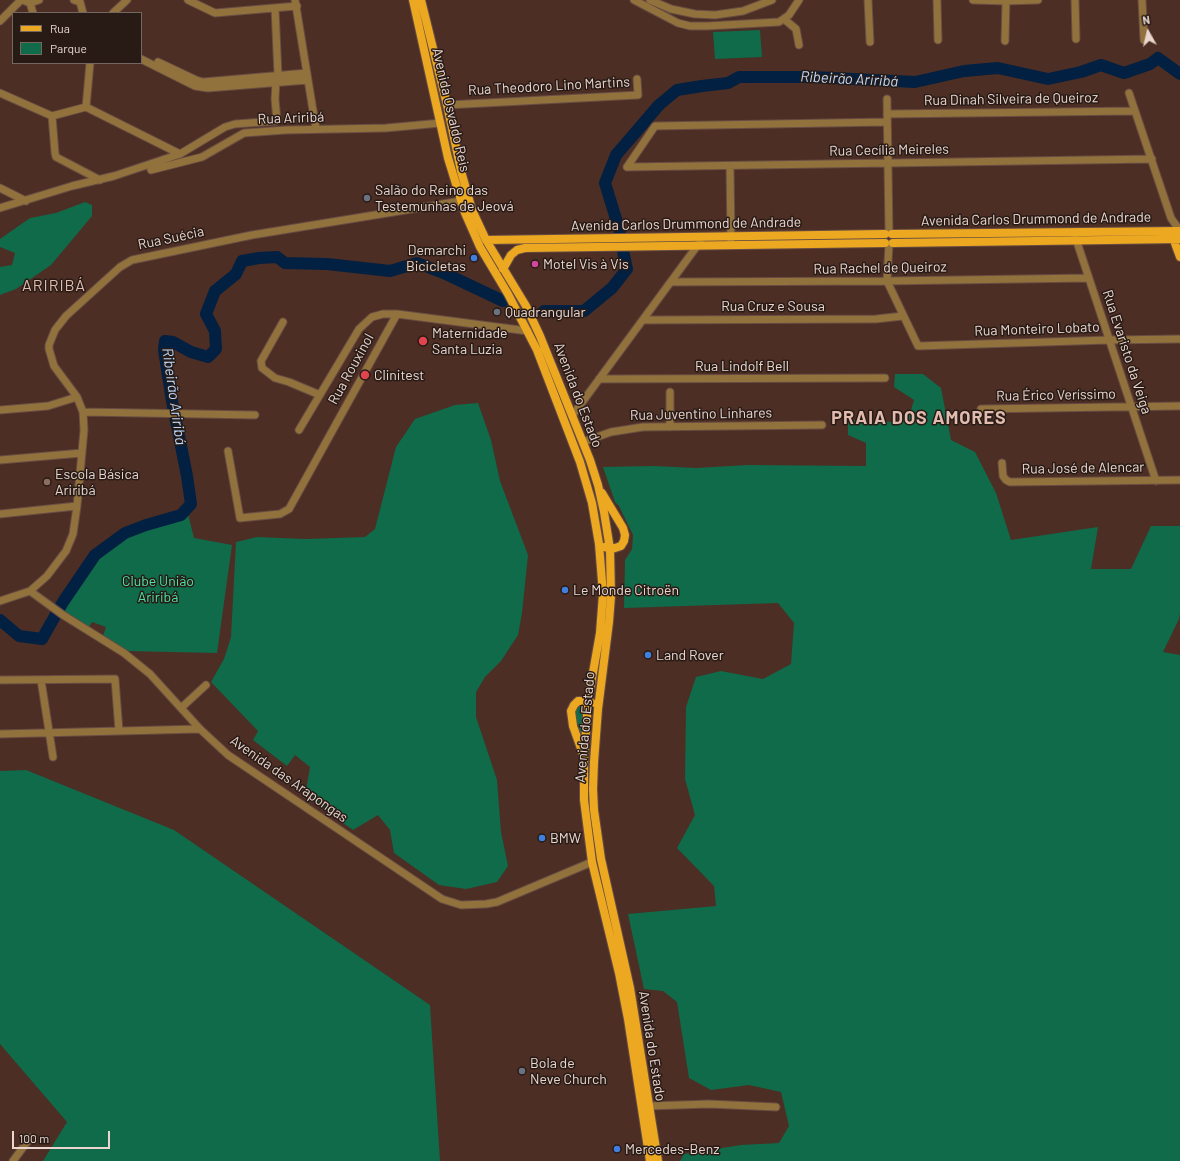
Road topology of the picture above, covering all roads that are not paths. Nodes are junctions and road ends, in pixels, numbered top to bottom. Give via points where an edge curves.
1 (22, 0) edge
2 (39, 0) edge
3 (74, 0) edge
4 (127, 0) edge
5 (188, 0) edge
6 (414, 0) edge
7 (421, 0) edge
8 (634, 0) edge
9 (650, 0) edge
10 (772, 0) edge
11 (868, 0) edge
12 (937, 0) edge
13 (973, 0) edge
14 (1019, 0) edge
15 (1038, 0) edge
16 (1075, 0) edge
17 (1142, 0) edge
18 (1006, 1) edge
19 (795, 2) edge
20 (296, 3) edge
21 (30, 4) junction
22 (275, 8) junction
23 (679, 11) junction
24 (33, 12) edge
25 (83, 12) edge
26 (115, 12) edge
27 (692, 14) junction
28 (784, 19) junction
29 (0, 21) edge
30 (674, 21) junction
31 (690, 26) junction
32 (1076, 39) dead end
33 (938, 40) dead end
34 (1144, 40) dead end
35 (1005, 41) dead end
36 (870, 42) dead end
37 (799, 45) dead end
38 (142, 54) edge
39 (142, 60) edge
40 (90, 64) edge
41 (307, 73) junction
42 (278, 75) junction
43 (637, 79) dead end
44 (308, 80) junction
45 (276, 82) junction
46 (284, 82) junction
47 (0, 93) edge
48 (1129, 93) dead end
49 (275, 99) junction
50 (887, 99) dead end
51 (447, 105) junction
52 (86, 107) junction
53 (1135, 111) junction
54 (887, 114) junction
55 (52, 116) junction
56 (887, 122) junction
57 (441, 123) junction
58 (316, 129) junction
59 (180, 154) junction
60 (1152, 159) junction
61 (888, 163) junction
62 (730, 166) junction
63 (151, 170) dead end
64 (100, 180) junction
65 (0, 188) edge
66 (26, 201) junction
67 (461, 201) junction
68 (0, 208) edge
69 (1171, 218) junction
70 (1180, 231) edge
71 (1073, 232) junction
72 (1175, 236) edge
73 (703, 237) junction
74 (585, 238) junction
75 (525, 239) junction
76 (889, 239) junction
77 (486, 240) junction
78 (1076, 240) junction
79 (731, 241) junction
80 (698, 246) junction
81 (585, 247) junction
82 (525, 248) junction
83 (1180, 257) edge
84 (503, 269) junction
85 (1088, 278) junction
86 (887, 281) junction
87 (671, 282) junction
88 (526, 306) joint
89 (516, 308) joint
90 (396, 314) junction
91 (903, 316) junction
92 (643, 320) junction
93 (283, 322) dead end
94 (528, 331) junction
95 (1180, 339) edge
96 (1109, 340) junction
97 (885, 378) dead end
98 (599, 379) junction
99 (670, 392) dead end
100 (320, 395) junction
101 (77, 397) junction
102 (1131, 406) junction
103 (1180, 406) edge
104 (981, 409) dead end
105 (0, 410) edge
106 (83, 412) junction
107 (255, 415) dead end
108 (572, 416) junction
109 (822, 425) dead end
110 (670, 427) junction
111 (299, 430) dead end
112 (583, 442) junction
113 (228, 451) dead end
114 (82, 453) junction
115 (0, 460) edge
116 (1002, 462) dead end
117 (1180, 480) edge
118 (1156, 481) junction
119 (598, 485) junction
120 (77, 506) junction
121 (0, 514) edge
122 (599, 544) junction
123 (610, 549) junction
124 (30, 591) junction
125 (0, 601) edge
126 (0, 680) edge
127 (41, 680) junction
128 (206, 685) dead end
129 (588, 701) junction
130 (181, 708) junction
131 (598, 709) junction
132 (200, 729) junction
133 (119, 731) junction
134 (48, 732) junction
135 (0, 734) edge
136 (53, 757) dead end
137 (584, 759) junction
138 (592, 862) junction
139 (649, 1106) junction
140 (776, 1107) dead end
141 (30, 1138) dead end
142 (13, 1161) edge
143 (650, 1161) edge
144 (658, 1161) edge

1 - 21 street
1 - 29 street
2 - 21 street
3 - 25 street via 80,2
4 - 26 street
5 - 22 street via 215,13
6 - 57 main road, Avenida Osvaldo Reis
7 - 51 main road, Avenida Osvaldo Reis
8 - 30 street
9 - 23 street
10 - 27 street via 752,9 734,13
11 - 36 street
12 - 33 street
13 - 18 street
14 - 15 street
14 - 18 street
16 - 32 street
17 - 34 street
18 - 35 street
19 - 28 street via 789,15
20 - 22 street
20 - 41 street
21 - 24 street
22 - 42 street
23 - 27 street
23 - 30 street via 679,16
27 - 31 street
28 - 31 street via 774,23
28 - 37 street via 796,29
30 - 31 street
38 - 42 street via 203,82
39 - 45 street via 200,88
40 - 52 street
41 - 42 street
41 - 44 street
42 - 45 street
43 - 51 street, Rua Theodoro Lino Martins via 638,94
44 - 46 street
44 - 58 street
45 - 46 street
45 - 49 street
46 - 49 street
47 - 55 street
48 - 53 street
49 - 59 street via 277,120 225,127
50 - 54 street
51 - 77 main road, Avenida Osvaldo Reis via 465,186 472,210
52 - 55 street
52 - 59 street
53 - 54 street, Rua Dinah Silveira de Queiroz
53 - 60 street
54 - 56 street
55 - 64 street via 56,157
56 - 61 street
56 - 62 street, Rua Cecília Meireles via 655,126 627,167
57 - 58 street, Rua Ariribá via 386,128
57 - 67 main road, Avenida Osvaldo Reis
58 - 63 street, Rua Ariribá via 244,133 202,157
59 - 64 street
60 - 61 street, Rua Cecília Meireles
60 - 69 street
61 - 62 street, Rua Cecília Meireles
61 - 76 street
62 - 79 street
64 - 66 street
65 - 66 street
66 - 68 street
67 - 89 main road, Avenida Osvaldo Reis via 480,247
67 - 101 street, Rua Suécia via 252,235 132,260 120,267 66,316 55,330 49,344 49,354 54,366
69 - 70 street
69 - 72 street
70 - 72 main road, Avenida Carlos Drummond de Andrade
71 - 72 main road, Avenida Carlos Drummond de Andrade
71 - 76 main road, Avenida Carlos Drummond de Andrade
71 - 78 street, Rua Evaristo da Veiga
72 - 78 main road, Avenida Carlos Drummond de Andrade
72 - 83 main road
73 - 74 main road, Avenida Carlos Drummond de Andrade
73 - 79 main road, Avenida Carlos Drummond de Andrade
73 - 80 street
74 - 75 main road, Avenida Carlos Drummond de Andrade
74 - 81 main road
75 - 77 main road, Avenida Carlos Drummond de Andrade
75 - 82 main road
76 - 78 main road, Avenida Carlos Drummond de Andrade
76 - 79 main road, Avenida Carlos Drummond de Andrade
76 - 86 street
77 - 84 main road, Avenida Osvaldo Reis
78 - 85 street, Rua Evaristo da Veiga
79 - 80 main road, Avenida Carlos Drummond de Andrade
80 - 81 main road, Avenida Carlos Drummond de Andrade
80 - 87 street
81 - 82 main road, Avenida Carlos Drummond de Andrade
82 - 84 main road via 511,255
84 - 88 main road, Avenida Osvaldo Reis
85 - 86 street, Rua Rachel de Queiroz
85 - 96 street, Rua Evaristo da Veiga
86 - 87 street, Rua Rachel de Queiroz
86 - 91 street
87 - 92 street
88 - 108 main road, Avenida do Estado via 547,350
89 - 94 main road, Avenida do Estado
90 - 94 street
90 - 100 street via 372,317 359,329
90 - 113 street, Rua Rouxinol via 289,509 280,514 240,518
91 - 92 street, Rua Cruz e Sousa via 876,319
91 - 96 street, Rua Monteiro Lobato via 918,346
92 - 98 street
93 - 100 street via 261,361 262,368 275,378
94 - 122 main road, Avenida do Estado via 580,462 592,503
95 - 96 street, Rua Monteiro Lobato
96 - 102 street, Rua Evaristo da Veiga
97 - 98 street, Rua Lindolf Bell
98 - 108 street
99 - 110 street
100 - 111 street
101 - 105 street via 48,406
101 - 106 street, Rua Suécia
102 - 103 street, Rua Érico Veríssimo
102 - 104 street, Rua Érico Veríssimo
102 - 118 street, Rua Evaristo da Veiga
106 - 107 street
106 - 114 street, Rua Suécia
108 - 112 main road, Avenida do Estado
109 - 110 street, Rua Juventino Linhares
110 - 112 street, Rua Juventino Linhares via 626,429
112 - 119 main road, Avenida do Estado
114 - 115 street
114 - 120 street, Rua Suécia
116 - 118 street, Rua José de Alencar via 1003,476 1010,482
117 - 118 street, Rua José de Alencar
119 - 123 main road, Avenida do Estado
119 - 123 main road via 625,535 621,546
120 - 121 street
120 - 124 street, Rua Suécia via 66,551 47,576
122 - 123 main road
122 - 129 main road, Avenida do Estado via 602,621
123 - 131 main road, Avenida do Estado via 610,614
124 - 125 street
124 - 130 street, Avenida das Arapongas via 137,663
126 - 127 street
127 - 133 street via 115,679
127 - 134 street
128 - 130 street
129 - 131 main road
129 - 137 main road, Avenida do Estado
129 - 137 main road via 578,701 571,710 573,726
130 - 132 street, Avenida das Arapongas
131 - 139 main road, Avenida do Estado via 593,789 597,838 630,988
132 - 133 street
132 - 138 street, Avenida das Arapongas via 235,760 451,903 474,906 497,902
133 - 134 street
134 - 135 street
134 - 136 street
137 - 138 main road, Avenida do Estado via 584,800
138 - 143 main road, Avenida do Estado via 619,973
139 - 140 street via 709,1104
139 - 144 main road, Avenida do Estado
141 - 142 street

